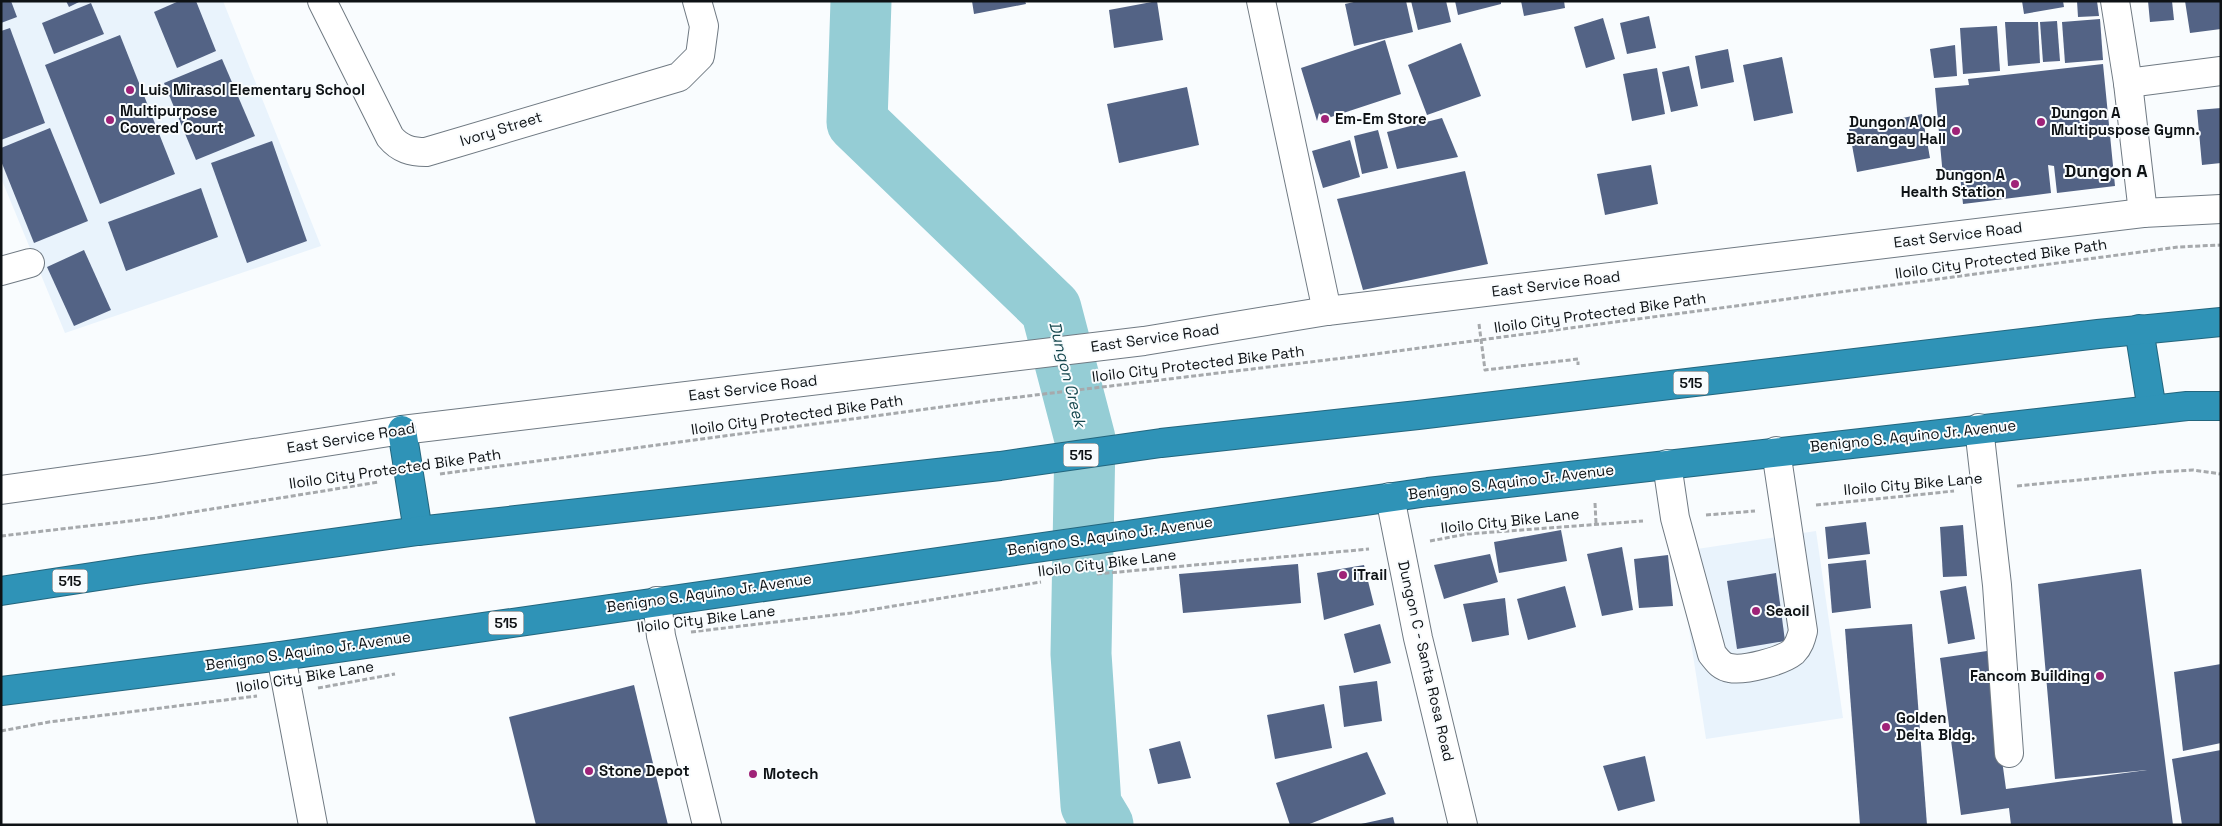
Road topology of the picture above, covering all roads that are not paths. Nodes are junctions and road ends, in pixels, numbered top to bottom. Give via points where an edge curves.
1 (322, 1) edge
2 (697, 1) edge
3 (1262, 1) edge
4 (2115, 1) edge
5 (2221, 71) edge
6 (2128, 83) junction
7 (2221, 209) edge
8 (2143, 213) junction
9 (30, 263) dead end
10 (1, 271) edge
11 (1328, 311) junction
12 (2221, 322) edge
13 (2139, 329) junction
14 (2221, 406) edge
15 (2152, 410) junction
16 (1979, 428) junction
17 (402, 430) junction
18 (1776, 452) junction
19 (1666, 464) junction
20 (1, 490) edge
21 (1390, 497) junction
22 (418, 532) junction
23 (1, 592) edge
24 (657, 601) junction
25 (281, 656) junction
26 (1, 691) edge
27 (2009, 753) dead end
28 (313, 825) edge
29 (708, 825) edge
30 (1463, 825) edge

1 - 2 street, Ivory Street via 390,137 396,144 413,152 426,152 679,77 700,56 704,26
3 - 11 street
4 - 6 street
5 - 6 street
6 - 8 street
7 - 8 street, East Service Road
8 - 11 street, East Service Road
9 - 10 street
11 - 17 street, East Service Road via 1144,341
12 - 13 highway, 515
13 - 15 highway
13 - 22 highway, 515 via 1162,443 1000,466
14 - 15 highway, Benigno S. Aquino Jr. Avenue / 515
15 - 16 highway, Benigno S. Aquino Jr. Avenue / 515
16 - 18 highway, Benigno S. Aquino Jr. Avenue / 515
16 - 27 street via 1997,585
17 - 20 street, East Service Road
17 - 22 highway
18 - 19 highway, Benigno S. Aquino Jr. Avenue / 515
18 - 19 street via 1803,631 1800,643 1785,658 1742,669 1728,668 1712,654 1675,518
19 - 21 highway, Benigno S. Aquino Jr. Avenue / 515
21 - 24 highway, Benigno S. Aquino Jr. Avenue / 515
21 - 30 street, Dungon C - Santa Rosa Road via 1418,638
22 - 23 highway, 515
24 - 25 highway, Benigno S. Aquino Jr. Avenue / 515
24 - 29 street via 661,636
25 - 26 highway, Benigno S. Aquino Jr. Avenue / 515
25 - 28 street

